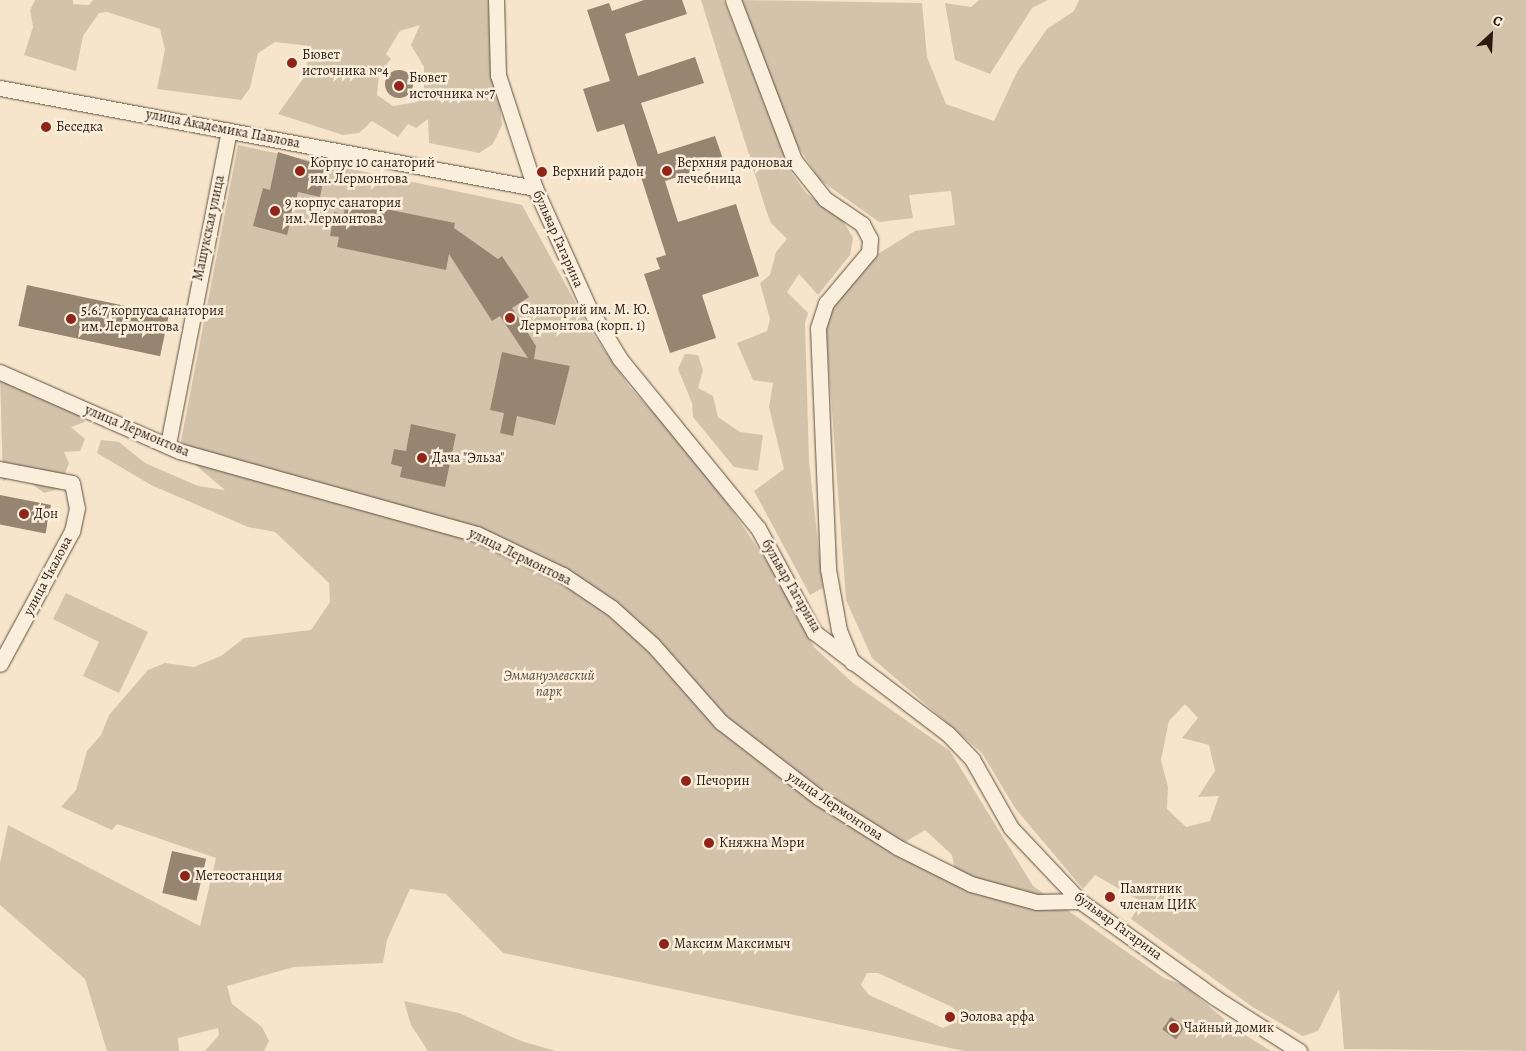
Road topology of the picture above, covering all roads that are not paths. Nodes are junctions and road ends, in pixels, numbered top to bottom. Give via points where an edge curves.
1 (496, 0) edge
2 (733, 0) edge
3 (0, 88) edge
4 (229, 131) junction
5 (535, 188) junction
6 (0, 372) edge
7 (168, 444) junction
8 (0, 469) edge
9 (0, 664) edge
10 (852, 664) junction
11 (1080, 901) junction
12 (1299, 1051) edge

1 - 5 street, бульвар Гагарина via 498,75
2 - 10 street via 794,160 825,199 862,224 870,239 869,252 826,303 818,328 828,569 839,630
3 - 4 street, улица Академика Павлова
4 - 5 street, улица Академика Павлова
4 - 7 street, Машукская улица
5 - 10 street, бульвар Гагарина via 589,308 620,359 758,528 814,632
6 - 7 street, улица Лермонтова
7 - 11 street, улица Лермонтова via 211,461 477,534 563,575 612,608 653,645 721,722 818,797 897,847 971,884 1037,902
8 - 9 street, улица Чкалова via 72,483 77,508 72,531
10 - 11 street, бульвар Гагарина via 948,734 972,759 1011,828
11 - 12 street, бульвар Гагарина via 1214,998

